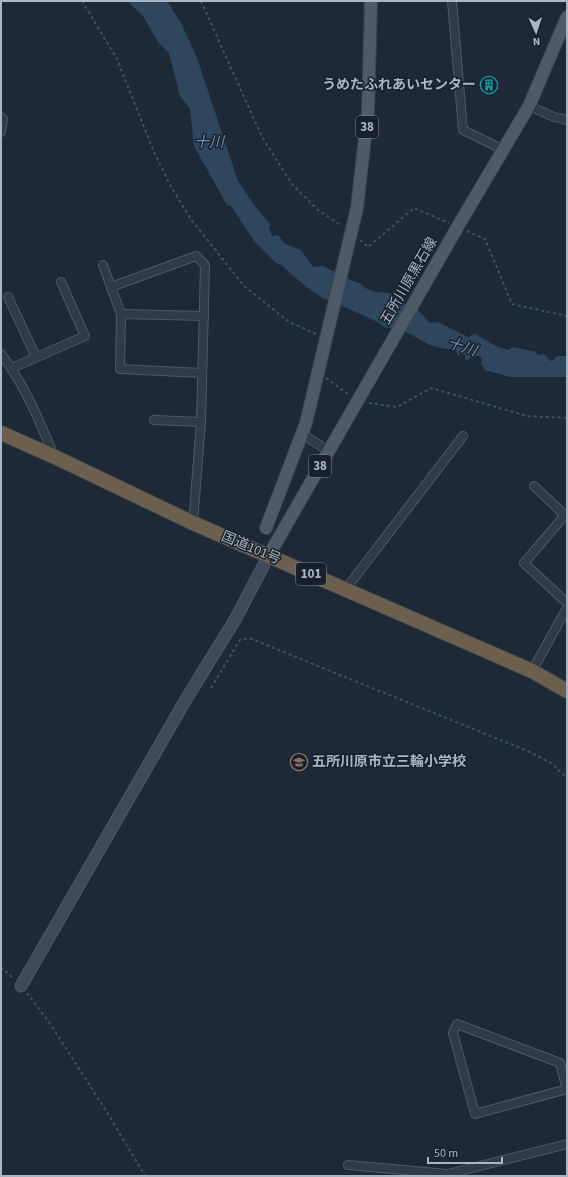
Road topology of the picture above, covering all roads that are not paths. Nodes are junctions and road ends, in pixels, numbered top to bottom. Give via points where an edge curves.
1 (371, 1) edge
2 (452, 1) edge
3 (567, 17) edge
4 (529, 106) junction
5 (1, 117) edge
6 (567, 120) edge
7 (1, 132) edge
8 (504, 150) junction
9 (103, 265) dead end
10 (61, 282) dead end
11 (111, 287) junction
12 (8, 297) dead end
13 (121, 314) junction
14 (204, 316) junction
15 (1, 354) edge
16 (36, 357) junction
17 (12, 368) junction
18 (202, 373) junction
19 (154, 420) dead end
20 (201, 422) junction
21 (1, 433) edge
22 (302, 434) junction
23 (463, 436) dead end
24 (329, 451) junction
25 (55, 457) junction
26 (534, 486) dead end
27 (566, 516) edge
28 (193, 523) junction
29 (266, 528) dead end
30 (269, 555) junction
31 (345, 590) junction
32 (567, 603) edge
33 (567, 608) edge
34 (532, 672) junction
35 (567, 691) edge
36 (21, 986) road end
37 (567, 1090) edge
38 (567, 1144) edge
39 (348, 1165) dead end
40 (448, 1175) edge

1 - 22 main road, 38 via 368,110 357,208
2 - 8 street via 464,130
3 - 4 main road, 五所川原黒石線 / 38
4 - 6 street via 554,118
4 - 8 main road, 五所川原黒石線 / 38
5 - 7 street
8 - 24 main road, 五所川原黒石線 / 38 via 456,228
9 - 11 street
10 - 16 street via 85,336
11 - 13 street
11 - 14 street via 196,256 205,265
12 - 16 street
13 - 14 street
13 - 18 street via 120,369
14 - 18 street
15 - 17 street
16 - 17 street
17 - 25 street via 28,396
18 - 20 street
19 - 20 street
20 - 28 street
21 - 25 highway, 国道101号 / 101
22 - 24 street
22 - 29 main road, 38
23 - 31 street
24 - 30 main road, 五所川原黒石線 / 38
25 - 28 highway, 国道101号 / 101
26 - 27 street
27 - 32 street via 524,563
28 - 30 highway, 国道101号 / 101
30 - 31 highway, 国道101号 / 101
30 - 36 street via 236,618 189,694
31 - 34 highway, 国道101号 / 101
33 - 34 street
34 - 35 highway, 国道101号 / 101
37 - 37 street via 560,1063 457,1024 453,1033 475,1114
38 - 40 street
39 - 40 street

